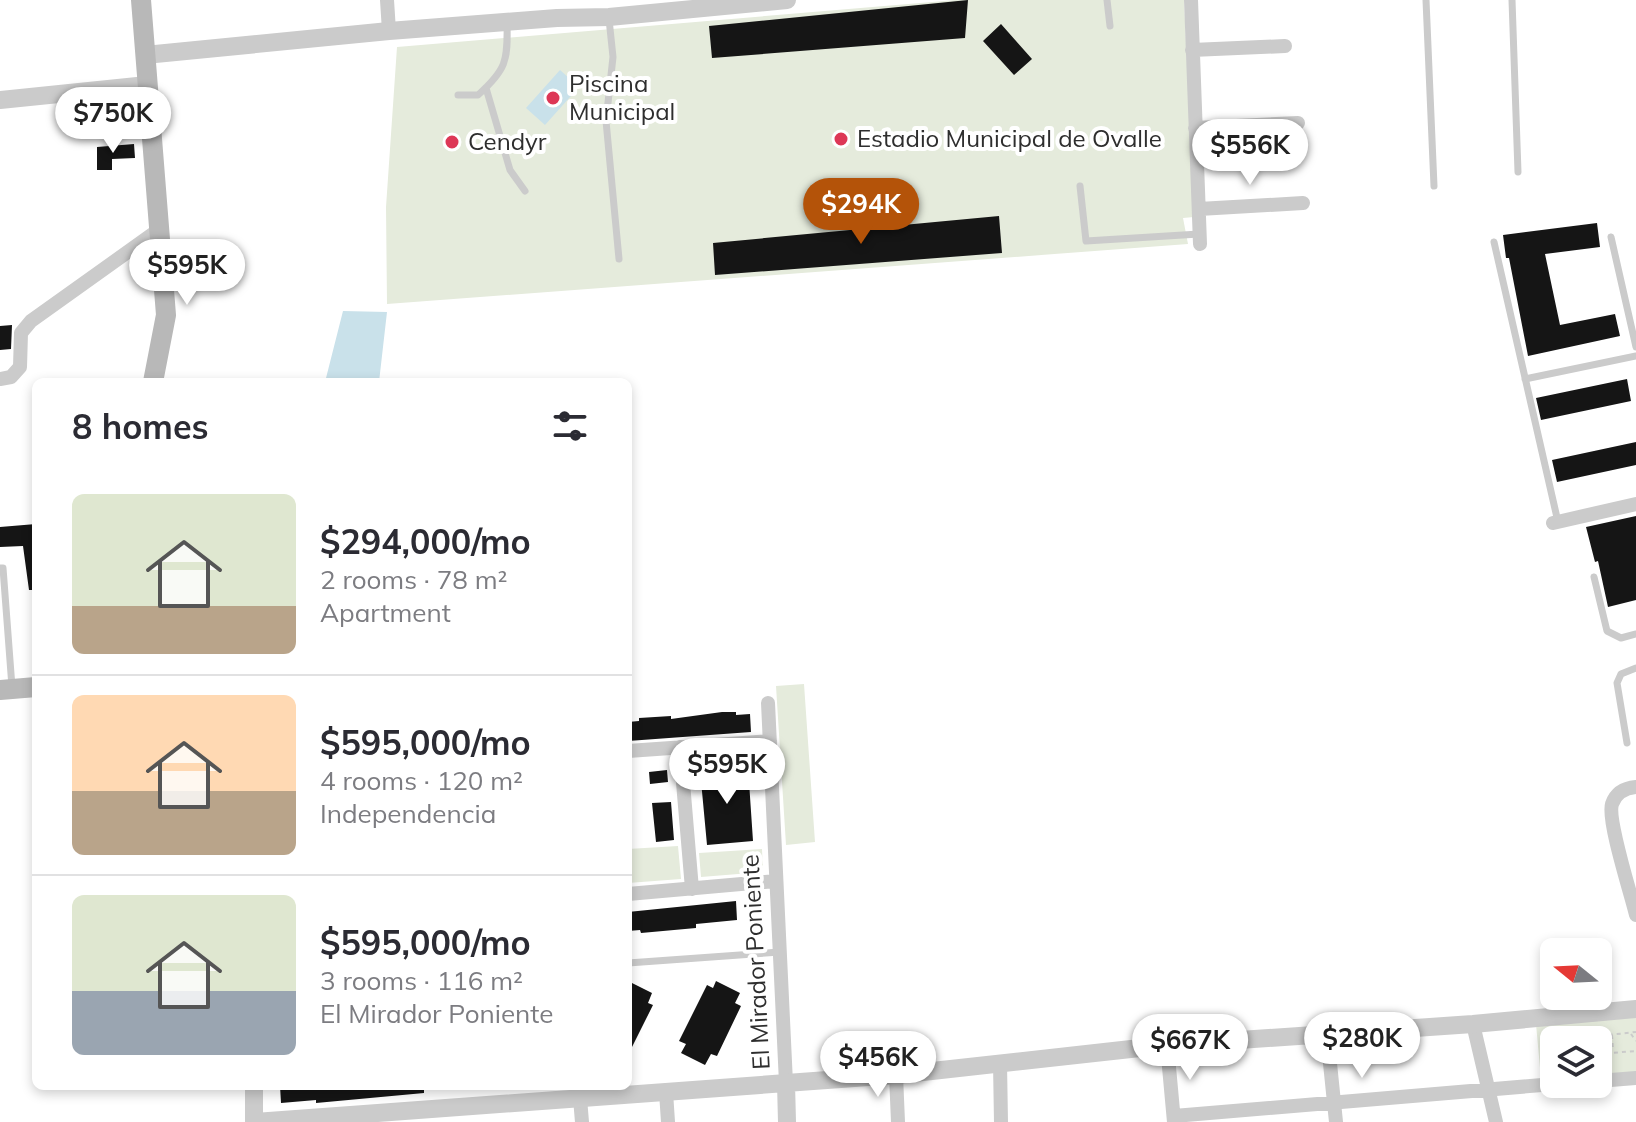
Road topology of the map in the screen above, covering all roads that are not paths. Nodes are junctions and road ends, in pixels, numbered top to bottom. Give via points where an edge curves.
1 (141, 0) edge
2 (387, 0) edge
3 (787, 0) edge
4 (1107, 0) edge
5 (1191, 0) edge
6 (1426, 0) edge
7 (1512, 0) edge
8 (721, 3) edge
9 (620, 11) edge
10 (507, 22) junction
11 (1110, 26) dead end
12 (389, 31) junction
13 (1285, 46) dead end
14 (1192, 50) junction
15 (145, 55) junction
16 (147, 85) junction
17 (486, 88) junction
18 (458, 95) dead end
19 (0, 100) edge
20 (1298, 123) dead end
21 (1195, 128) junction
22 (1518, 172) dead end
23 (1080, 186) dead end
24 (1434, 186) dead end
25 (525, 191) dead end
26 (1303, 203) dead end
27 (1199, 209) junction
28 (157, 231) junction
29 (1611, 237) dead end
30 (1200, 239) joint
31 (1494, 242) dead end
32 (619, 259) dead end
33 (1636, 347) edge
34 (1636, 356) edge
35 (5, 378) edge
36 (154, 378) edge
37 (1525, 379) junction
38 (1636, 504) edge
39 (1555, 522) joint
40 (0, 568) edge
41 (1594, 577) dead end
42 (1636, 634) edge
43 (0, 659) edge
44 (9, 659) junction
45 (1636, 668) edge
46 (32, 687) edge
47 (6, 689) edge
48 (768, 703) dead end
49 (770, 741) junction
50 (1627, 743) dead end
51 (680, 747) junction
52 (632, 751) edge
53 (1636, 787) edge
54 (776, 881) junction
55 (692, 889) junction
56 (632, 894) edge
57 (1634, 899) edge
58 (1636, 915) edge
59 (780, 952) junction
60 (632, 963) edge
61 (1636, 1009) edge
62 (1473, 1024) junction
63 (1327, 1034) junction
64 (1167, 1045) junction
65 (1000, 1063) junction
66 (896, 1075) junction
67 (1636, 1078) edge
68 (1612, 1080) edge
69 (786, 1083) junction
70 (1540, 1085) edge
71 (1488, 1089) junction
72 (254, 1090) edge
73 (666, 1092) junction
74 (580, 1098) junction
75 (1334, 1101) junction
76 (467, 1114) edge
77 (360, 1118) edge
78 (1174, 1119) edge
79 (254, 1122) edge
80 (582, 1122) edge
81 (668, 1122) edge
82 (787, 1122) edge
83 (898, 1122) edge
84 (1001, 1122) edge
85 (1336, 1122) edge
86 (1496, 1122) edge

1 - 15 main road
2 - 12 street
3 - 8 street
4 - 11 lane
5 - 14 street
6 - 24 lane
7 - 22 lane
8 - 9 street
9 - 10 street
9 - 32 lane via 606,121
10 - 12 street
10 - 17 lane via 508,50 498,78
12 - 15 street
13 - 14 street
14 - 21 street
15 - 16 main road
16 - 19 street
16 - 28 main road
17 - 18 lane via 478,95
17 - 25 lane via 510,170
20 - 21 street
21 - 27 street
23 - 30 lane via 1086,241
26 - 27 street
27 - 30 street
28 - 35 street via 31,321 21,333 20,367
28 - 36 main road via 166,315
29 - 33 lane
31 - 37 lane
34 - 37 lane
37 - 39 lane
38 - 39 street
40 - 44 lane
41 - 42 lane via 1607,631 1621,638
43 - 44 lane
44 - 47 lane
45 - 50 lane via 1621,674 1617,683
46 - 47 main road
48 - 49 street, El Mirador Poniente
49 - 51 street
49 - 54 street, El Mirador Poniente
51 - 52 street
51 - 55 street
53 - 57 street via 1620,792 1611,810
54 - 55 street
54 - 59 street, El Mirador Poniente
55 - 56 street
57 - 58 street
59 - 60 lane
59 - 69 street, El Mirador Poniente
61 - 62 street
62 - 63 street
62 - 71 street
63 - 64 street
63 - 75 street
64 - 65 street
64 - 78 street
65 - 66 street
65 - 84 street
66 - 69 street
66 - 83 street
67 - 68 street
69 - 73 street
69 - 82 street, El Mirador Poniente
70 - 71 street
71 - 75 street
71 - 86 street
72 - 79 street
73 - 74 street
73 - 81 street
74 - 76 street
74 - 80 street
75 - 78 street
75 - 85 street
76 - 77 street
77 - 79 street

